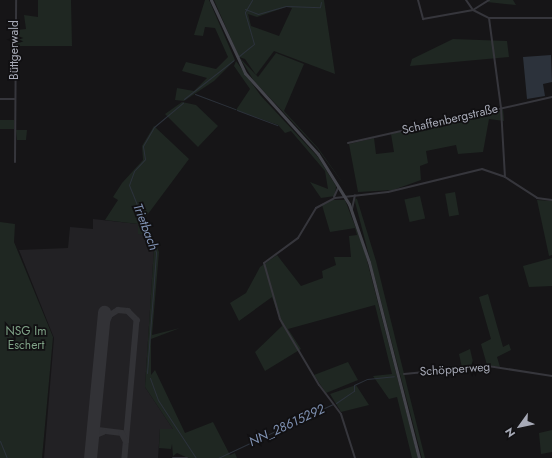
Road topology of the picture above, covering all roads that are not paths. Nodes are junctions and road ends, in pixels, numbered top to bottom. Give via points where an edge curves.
1 (16, 0) edge
2 (211, 0) edge
3 (418, 0) edge
4 (466, 0) edge
5 (489, 0) edge
6 (473, 10) junction
7 (489, 18) junction
8 (552, 18) edge
9 (552, 97) edge
10 (0, 99) edge
11 (15, 99) junction
12 (501, 108) junction
13 (348, 143) dead end
14 (15, 162) dead end
15 (334, 177) junction
16 (505, 177) junction
17 (355, 195) junction
18 (345, 196) junction
19 (332, 198) junction
20 (552, 200) edge
21 (352, 210) junction
22 (404, 374) dead end
23 (552, 376) edge
24 (173, 458) edge
25 (187, 458) edge
26 (355, 458) edge
27 (419, 458) edge

1 - 11 street, Büttgerwald
2 - 15 main road via 239,64
3 - 6 street via 423,19
4 - 6 street
5 - 6 street
6 - 7 street
7 - 8 street
7 - 12 street
9 - 12 street, Schaffenbergstraße
10 - 11 street
11 - 14 street, Büttgerwald
12 - 13 street, Schaffenbergstraße
12 - 16 street
15 - 18 main road
15 - 19 street via 338,190
16 - 17 street via 480,169 390,192
16 - 20 street via 535,197
17 - 18 street
17 - 21 street
18 - 19 street
18 - 21 main road
19 - 26 street via 310,214 298,238 264,263 280,320 319,385 341,414
21 - 27 main road via 369,262
22 - 23 street, Schöpperweg via 488,366
24 - 25 street

